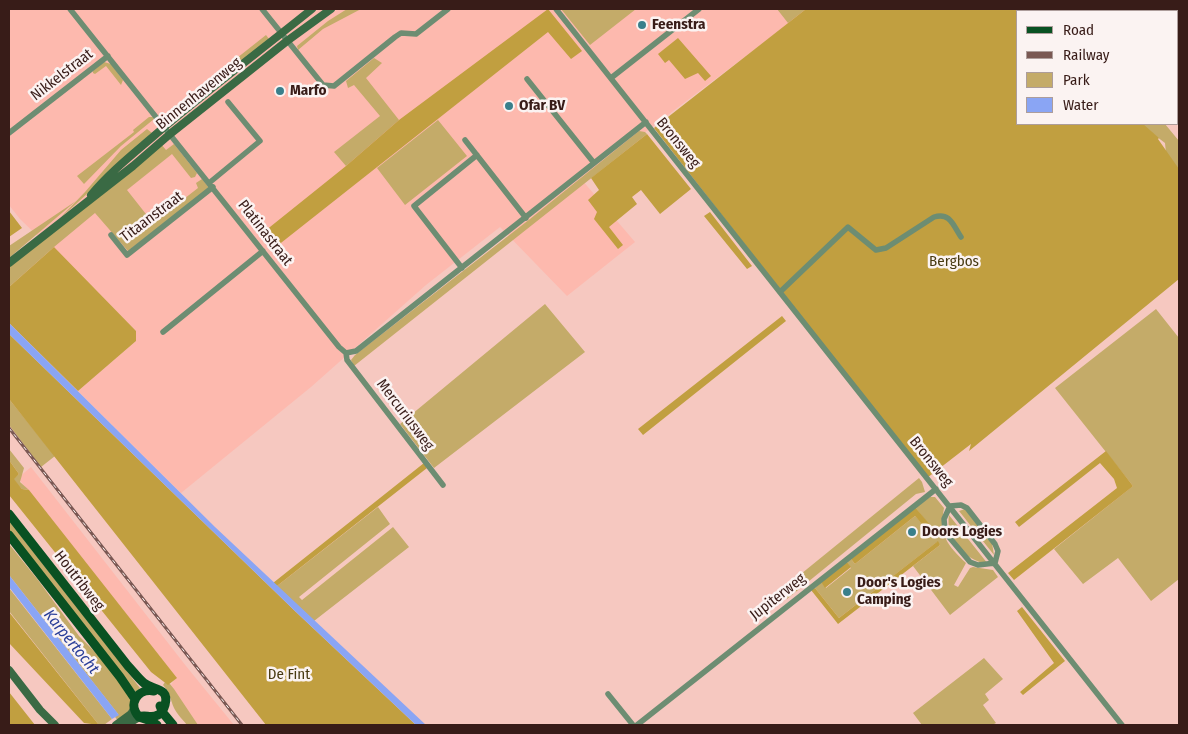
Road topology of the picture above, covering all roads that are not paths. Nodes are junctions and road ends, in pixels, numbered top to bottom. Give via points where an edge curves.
1 (70, 9) edge
2 (262, 9) edge
3 (312, 9) edge
4 (331, 9) edge
5 (448, 9) edge
6 (556, 9) edge
7 (699, 9) edge
8 (281, 34) junction
9 (287, 41) junction
10 (108, 56) junction
11 (611, 78) junction
12 (527, 79) dead end
13 (228, 102) dead end
14 (646, 122) junction
15 (164, 127) junction
16 (9, 133) edge
17 (170, 134) junction
18 (465, 140) dead end
19 (477, 155) junction
20 (594, 163) junction
21 (211, 185) junction
22 (85, 202) junction
23 (526, 218) junction
24 (111, 235) dead end
25 (961, 237) dead end
26 (263, 251) junction
27 (9, 263) edge
28 (462, 268) junction
29 (780, 292) junction
30 (163, 332) dead end
31 (347, 356) junction
32 (443, 485) dead end
33 (936, 489) junction
34 (950, 506) junction
35 (9, 514) edge
36 (9, 535) edge
37 (994, 563) junction
38 (9, 670) edge
39 (150, 689) junction
40 (608, 694) dead end
41 (136, 698) junction
42 (163, 709) junction
43 (146, 717) edge
44 (55, 725) edge
45 (116, 725) edge
46 (126, 725) edge
47 (161, 725) edge
48 (174, 725) edge
49 (633, 725) edge
50 (637, 725) edge
51 (1122, 725) edge

1 - 10 street, Nikkelstraat
2 - 8 street
3 - 8 main road, Binnenhavenweg
4 - 9 main road, Binnenhavenweg
5 - 9 street via 416,34 400,33 334,86 323,85
6 - 11 street, Bronsweg
7 - 11 street
8 - 9 street
8 - 15 main road, Binnenhavenweg
9 - 17 main road, Binnenhavenweg
10 - 15 street, Nikkelstraat
10 - 16 street, Nikkelstraat
11 - 14 street, Bronsweg
12 - 20 street
13 - 21 street, Titaanstraat via 260,142
14 - 20 street
14 - 29 street, Bronsweg
15 - 17 street, Platinastraat
15 - 22 main road, Binnenhavenweg via 121,164
17 - 21 street, Platinastraat
17 - 22 main road, Binnenhavenweg
18 - 19 street
19 - 23 street
19 - 28 street via 414,206
20 - 23 street
21 - 24 street, Titaanstraat via 127,255
21 - 26 street, Platinastraat
22 - 27 main road, Binnenhavenweg
23 - 28 street
25 - 29 street via 949,219 940,215 886,248 876,250 848,227
26 - 30 street
26 - 31 street, Platinastraat
28 - 31 street
29 - 33 street, Bronsweg
31 - 32 street, Mercuriusweg
33 - 34 street, Bronsweg
33 - 50 street, Jupiterweg
34 - 37 street, Bronsweg
34 - 37 street, Bronsweg via 967,508 995,544 998,551
34 - 37 street, Bronsweg via 944,519 949,537 970,562 978,565
35 - 39 main road, Houtribweg via 128,666
36 - 41 main road, Houtribweg
37 - 51 street, Bronsweg
38 - 44 main road
39 - 41 main road
39 - 42 main road via 159,689 164,694
40 - 49 street
41 - 43 main road
42 - 43 main road
42 - 48 main road
43 - 45 main road via 132,714
43 - 46 main road
43 - 47 main road

